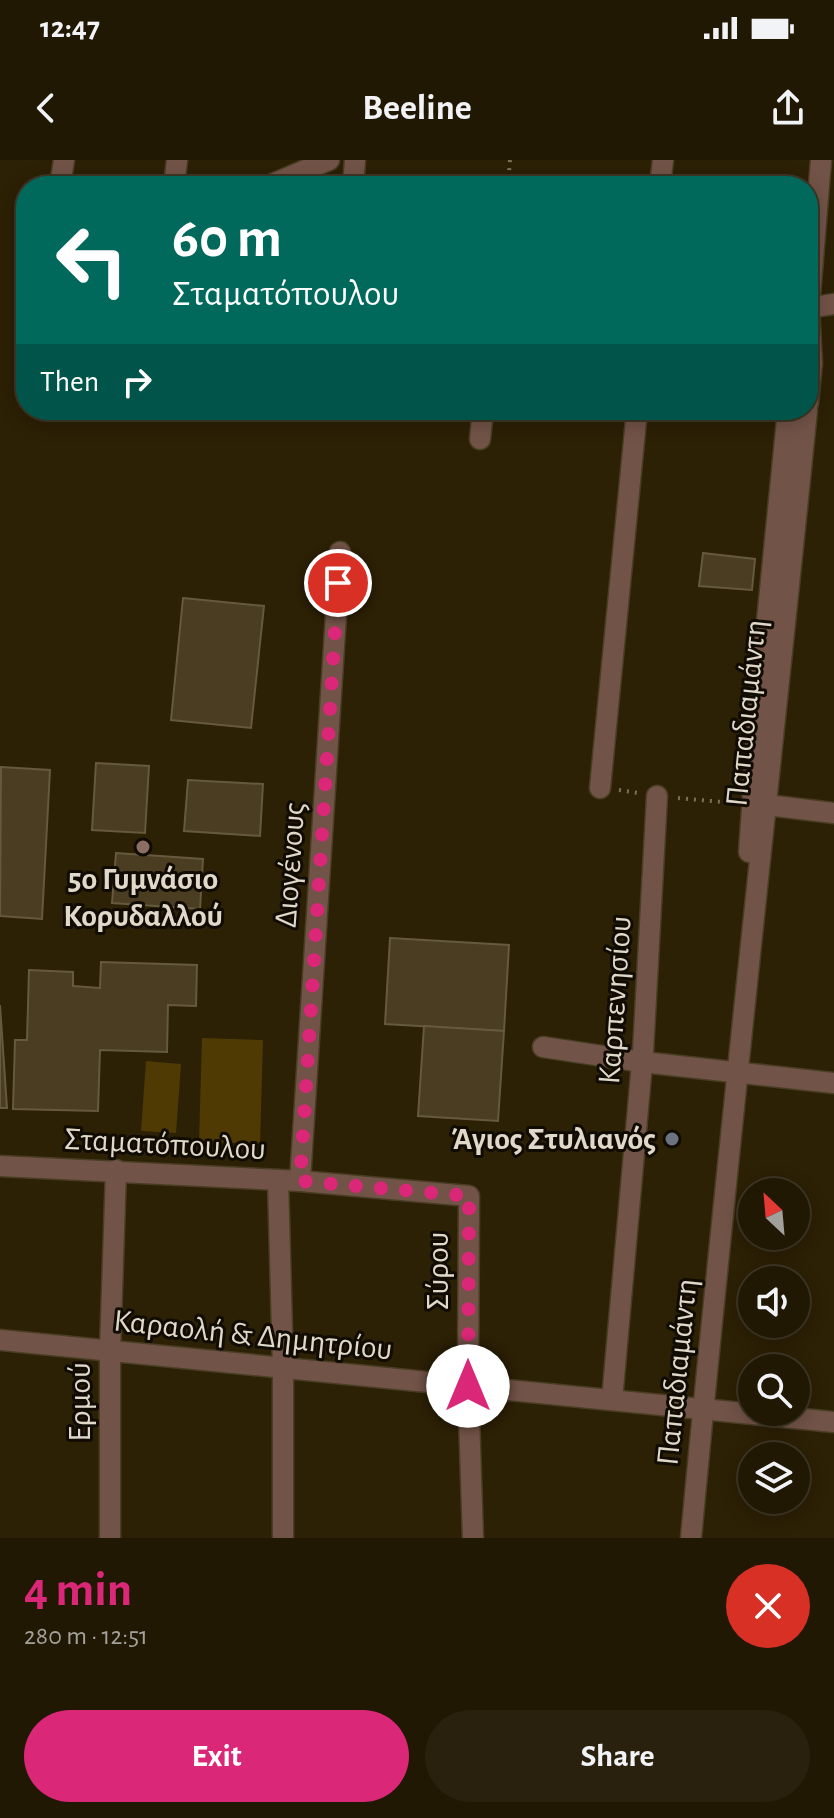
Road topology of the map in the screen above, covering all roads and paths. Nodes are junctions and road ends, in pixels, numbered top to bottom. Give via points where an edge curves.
1 (329, 160) edge
2 (821, 160) edge
3 (291, 176) edge
4 (818, 194) edge
5 (482, 420) edge
6 (636, 420) edge
7 (787, 420) edge
8 (806, 420) edge
9 (480, 439) dead end
10 (340, 552) dead end
11 (600, 788) dead end
12 (657, 796) dead end
13 (767, 805) junction
14 (834, 813) edge
15 (742, 1021) junction
16 (543, 1047) dead end
17 (642, 1062) junction
18 (738, 1073) junction
19 (834, 1083) edge
20 (0, 1166) edge
21 (116, 1170) junction
22 (278, 1180) junction
23 (300, 1181) junction
24 (469, 1196) joint
25 (0, 1340) edge
26 (110, 1351) junction
27 (283, 1368) junction
28 (468, 1386) junction
29 (612, 1400) junction
30 (703, 1409) junction
31 (834, 1422) edge
32 (110, 1538) edge
33 (283, 1538) edge
34 (473, 1538) edge
35 (691, 1538) edge

1 - 3 street
2 - 4 street
5 - 9 street
6 - 11 street
7 - 15 street, Παπαδιαμάντη via 761,681
8 - 13 street, Παπαδιαμάντη
10 - 23 street, Διογένους
12 - 17 street, Καρπενησίου
13 - 14 street
13 - 15 street, Παπαδιαμάντη
15 - 18 street, Παπαδιαμάντη
16 - 17 street
17 - 18 street
17 - 29 street, Καρπενησίου
18 - 19 street
18 - 30 street, Παπαδιαμάντη
20 - 21 street, Σταματόπουλου
21 - 22 street, Σταματόπουλου
21 - 26 street, Ερμού
22 - 23 street, Σταματόπουλου
22 - 27 street
23 - 24 street, Σταματόπουλου
24 - 28 street, Σύρου
25 - 26 street, Καραολή & Δημητρίου
26 - 27 street, Καραολή & Δημητρίου
26 - 32 street, Ερμού
27 - 28 street, Καραολή & Δημητρίου
27 - 33 street
28 - 29 street, Καραολή & Δημητρίου
28 - 34 street, Σύρου
29 - 30 street, Καραολή & Δημητρίου
30 - 31 street, Καραολή & Δημητρίου
30 - 35 street, Παπαδιαμάντη

